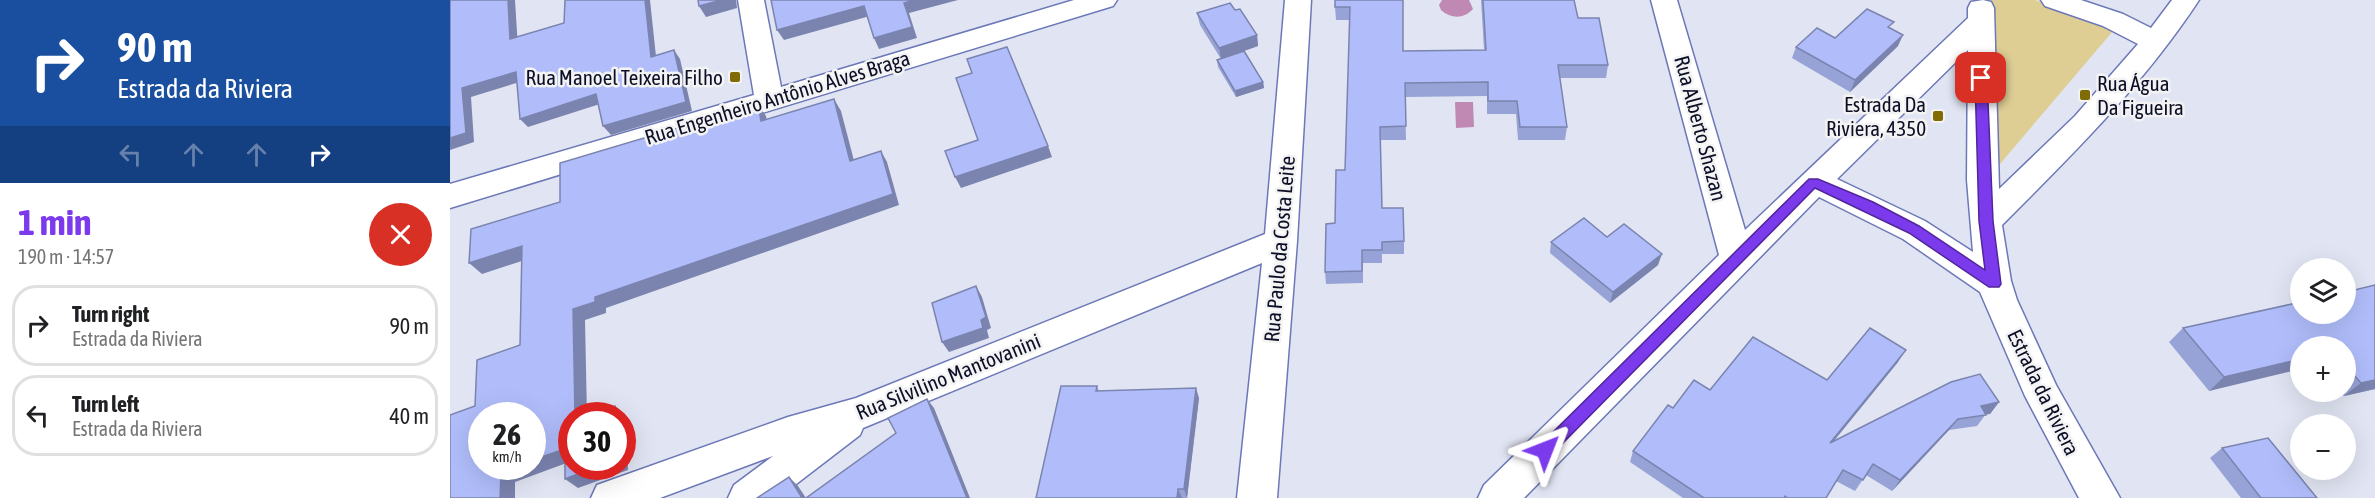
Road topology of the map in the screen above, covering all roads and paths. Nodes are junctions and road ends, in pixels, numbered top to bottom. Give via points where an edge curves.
1 (751, 0) edge
2 (1104, 0) edge
3 (1298, 0) edge
4 (1664, 0) edge
5 (2054, 0) edge
6 (2186, 0) edge
7 (1981, 10) edge
8 (2155, 42) junction
9 (769, 99) junction
10 (1814, 182) junction
11 (450, 196) edge
12 (1986, 221) junction
13 (1281, 241) junction
14 (1737, 258) junction
15 (1994, 284) junction
16 (860, 413) junction
17 (611, 498) edge
18 (748, 498) edge
19 (1257, 498) edge
20 (1498, 498) edge
21 (2100, 498) edge

1 - 9 street
2 - 9 street, Rua Engenheiro Antônio Alves Braga
3 - 13 street, Rua Paulo da Costa Leite
4 - 14 street, Rua Alberto Shazan
5 - 8 street via 2114,20
6 - 8 street
7 - 10 street
7 - 12 street, Estrada da Riviera
8 - 12 street via 2086,123
9 - 11 street, Rua Engenheiro Antônio Alves Braga
10 - 14 street
10 - 15 street via 1914,230
12 - 15 street, Estrada da Riviera
13 - 16 street, Rua Silvilino Mantovanini
13 - 19 street, Rua Paulo da Costa Leite
14 - 20 street
15 - 21 street, Estrada da Riviera via 2070,451
16 - 17 street, Rua Silvilino Mantovanini via 788,434
16 - 18 street

